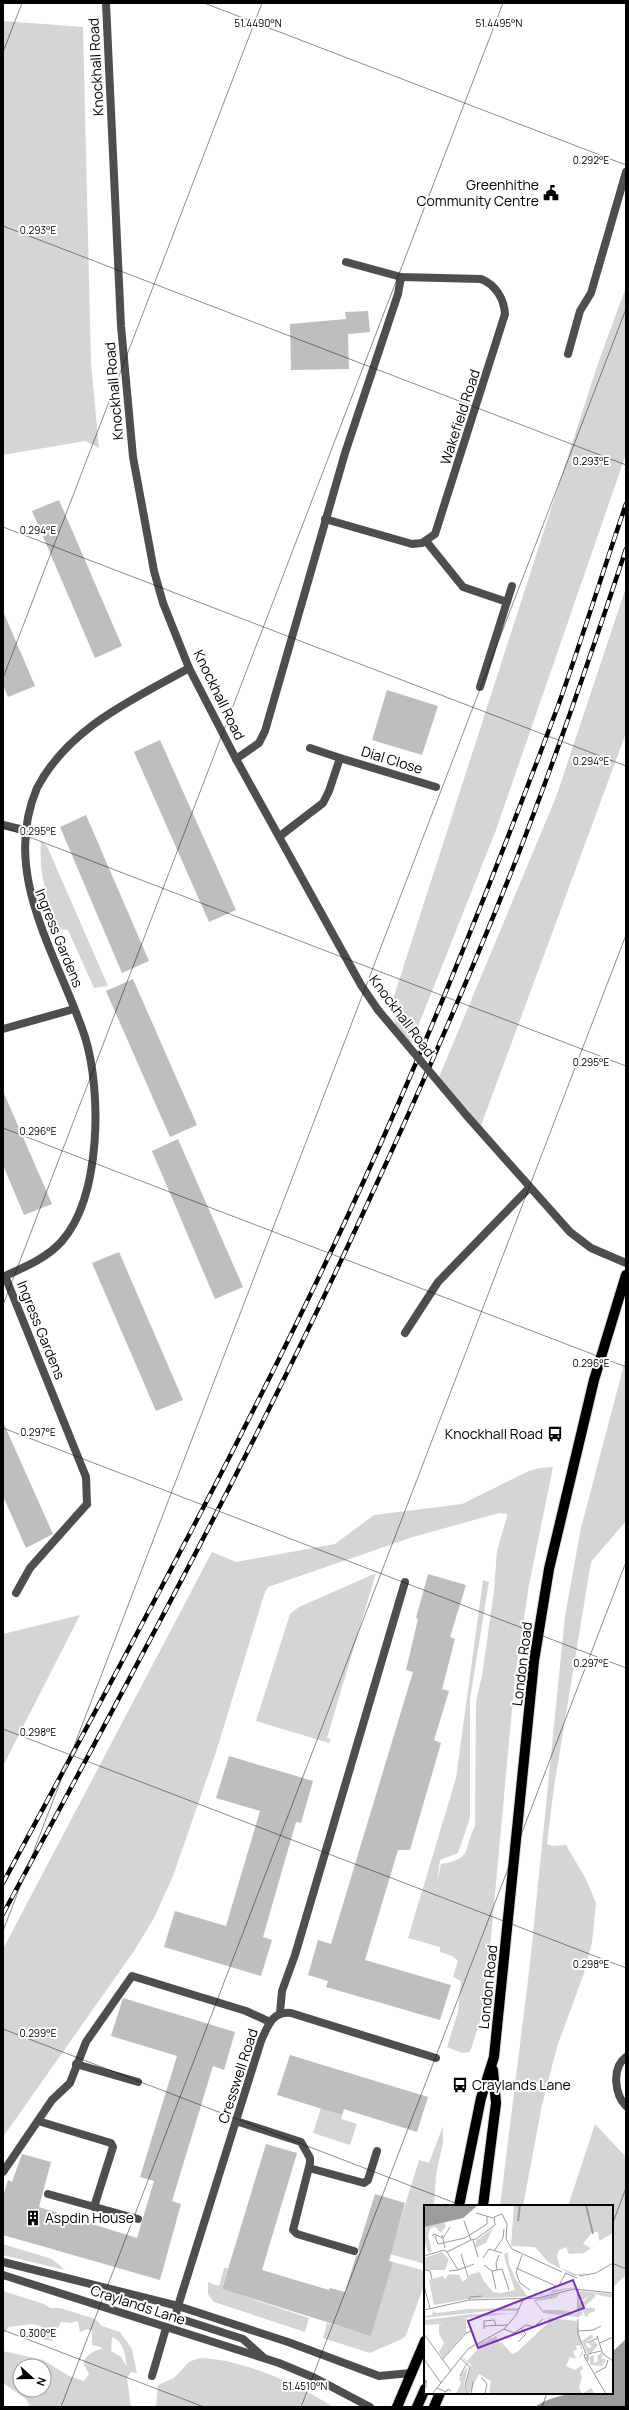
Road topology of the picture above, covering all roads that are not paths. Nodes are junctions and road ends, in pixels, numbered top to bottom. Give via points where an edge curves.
1 (106, 3) edge
2 (626, 172) edge
3 (346, 262) dead end
4 (401, 277) junction
5 (568, 354) dead end
6 (325, 518) junction
7 (426, 541) junction
8 (512, 586) dead end
9 (507, 602) junction
10 (189, 668) junction
11 (480, 687) dead end
12 (310, 748) dead end
13 (340, 758) junction
14 (236, 759) junction
15 (436, 787) dead end
16 (3, 825) edge
17 (24, 830) junction
18 (280, 836) junction
19 (74, 1009) junction
20 (3, 1029) edge
21 (529, 1188) junction
22 (626, 1263) edge
23 (4, 1275) edge
24 (626, 1275) edge
25 (405, 1334) dead end
26 (405, 1582) dead end
27 (16, 1593) dead end
28 (280, 2013) junction
29 (270, 2022) junction
30 (626, 2057) edge
31 (436, 2058) dead end
32 (76, 2064) junction
33 (493, 2066) junction
34 (138, 2082) dead end
35 (626, 2106) edge
36 (38, 2120) junction
37 (236, 2121) junction
38 (377, 2151) dead end
39 (309, 2168) junction
40 (3, 2172) edge
41 (48, 2194) dead end
42 (460, 2205) edge
43 (483, 2205) edge
44 (94, 2207) junction
45 (138, 2219) dead end
46 (354, 2251) dead end
47 (3, 2262) edge
48 (3, 2275) edge
49 (178, 2306) junction
50 (166, 2328) junction
51 (424, 2343) edge
52 (265, 2358) junction
53 (411, 2373) junction
54 (152, 2376) dead end
55 (424, 2391) edge
56 (440, 2394) edge
57 (370, 2407) edge
58 (397, 2407) edge
59 (417, 2407) edge
60 (434, 2407) edge

1 - 10 street, Knockhall Road via 121,326 131,439 154,570 163,603
2 - 5 street via 591,293 580,311
3 - 4 street, Wakefield Road
4 - 6 street via 398,294
4 - 7 street, Wakefield Road via 481,280 494,287 502,299 505,310 438,528
6 - 7 street via 407,544
6 - 14 street via 264,732 259,743
7 - 9 street via 463,587
8 - 9 street
9 - 11 street
10 - 14 street, Knockhall Road
10 - 17 street, Ingress Gardens via 116,710 75,738 41,780 31,802
12 - 13 street, Dial Close
13 - 15 street, Dial Close
13 - 18 street, Dial Close via 323,803
14 - 18 street, Knockhall Road
16 - 17 street
17 - 19 street, Ingress Gardens via 22,866 25,891
18 - 21 street, Knockhall Road, bridge via 361,984 378,1010
19 - 20 street, Ingress Gardens
19 - 23 street, Ingress Gardens via 89,1056 94,1099 92,1154 86,1190 76,1220 55,1248 23,1268
21 - 22 street, Knockhall Road via 576,1238 601,1253
21 - 25 street via 438,1282
23 - 27 street, Ingress Gardens via 86,1477 87,1504 30,1568
24 - 33 main road, London Road via 594,1380 549,1569 534,1661
26 - 28 street via 295,1955 282,1991
28 - 29 street, Cresswell Road
28 - 31 street via 291,2013
29 - 32 street via 246,2011 132,1976 86,2042
29 - 37 street, Cresswell Road via 261,2042
30 - 35 street via 615,2076 620,2100
32 - 34 street
32 - 36 street via 70,2083 52,2100
33 - 42 main road, London Road via 481,2098
33 - 43 main road, London Road via 496,2104
36 - 40 street
36 - 44 street via 112,2143 113,2147
37 - 39 street via 299,2140 310,2158
37 - 49 street, Cresswell Road
38 - 39 street via 368,2180 364,2183
39 - 46 street via 293,2230 297,2234
41 - 44 street
44 - 45 street
47 - 49 street, Craylands Lane
48 - 50 street, Craylands Lane
49 - 52 street, Craylands Lane via 178,2318 242,2339
49 - 53 street, Craylands Lane via 288,2342 379,2376
50 - 52 street, Craylands Lane
50 - 54 street
51 - 53 main road
52 - 57 street, Craylands Lane via 305,2373
53 - 58 main road
55 - 59 main road
56 - 60 main road

